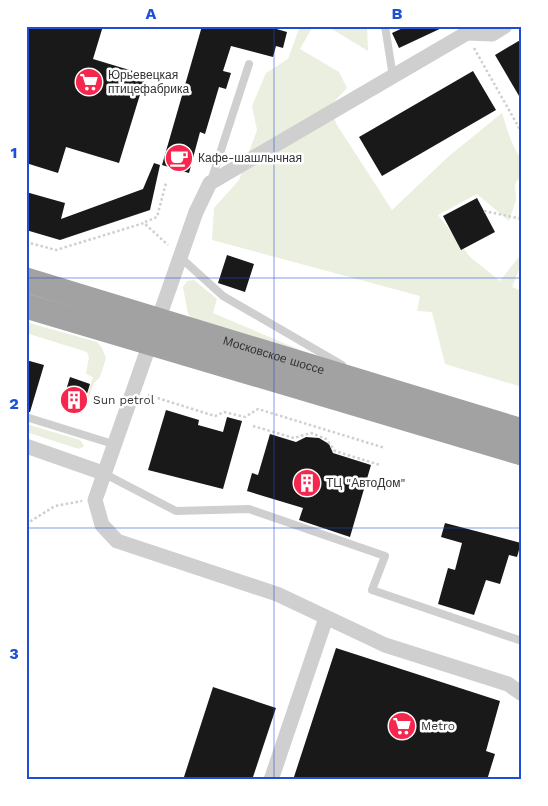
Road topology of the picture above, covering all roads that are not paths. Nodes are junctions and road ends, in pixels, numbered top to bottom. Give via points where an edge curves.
1 (385, 26) edge
2 (505, 26) edge
3 (249, 64) dead end
4 (393, 76) junction
5 (210, 183) junction
6 (180, 257) junction
7 (26, 280) edge
8 (26, 306) edge
9 (157, 320) junction
10 (149, 344) junction
11 (395, 392) junction
12 (26, 417) edge
13 (522, 431) edge
14 (113, 444) junction
15 (26, 446) edge
16 (522, 453) edge
17 (103, 473) junction
18 (326, 618) junction
19 (522, 642) edge
20 (522, 694) edge
21 (271, 780) edge

1 - 4 lane
2 - 4 street via 492,34 468,33
3 - 5 lane
4 - 5 street
5 - 6 street
6 - 9 street
6 - 11 lane via 222,296
7 - 9 highway, Московское шоссе
8 - 10 highway, Московское шоссе
9 - 10 street
9 - 11 highway, Московское шоссе
10 - 14 street
10 - 16 highway, Московское шоссе
11 - 13 highway, Московское шоссе
12 - 14 lane
14 - 17 street
15 - 17 street
17 - 18 street via 95,500 102,525 118,541 277,594
17 - 19 lane via 176,511 250,509 385,556 372,590
18 - 20 street via 386,645 508,684
18 - 21 street

